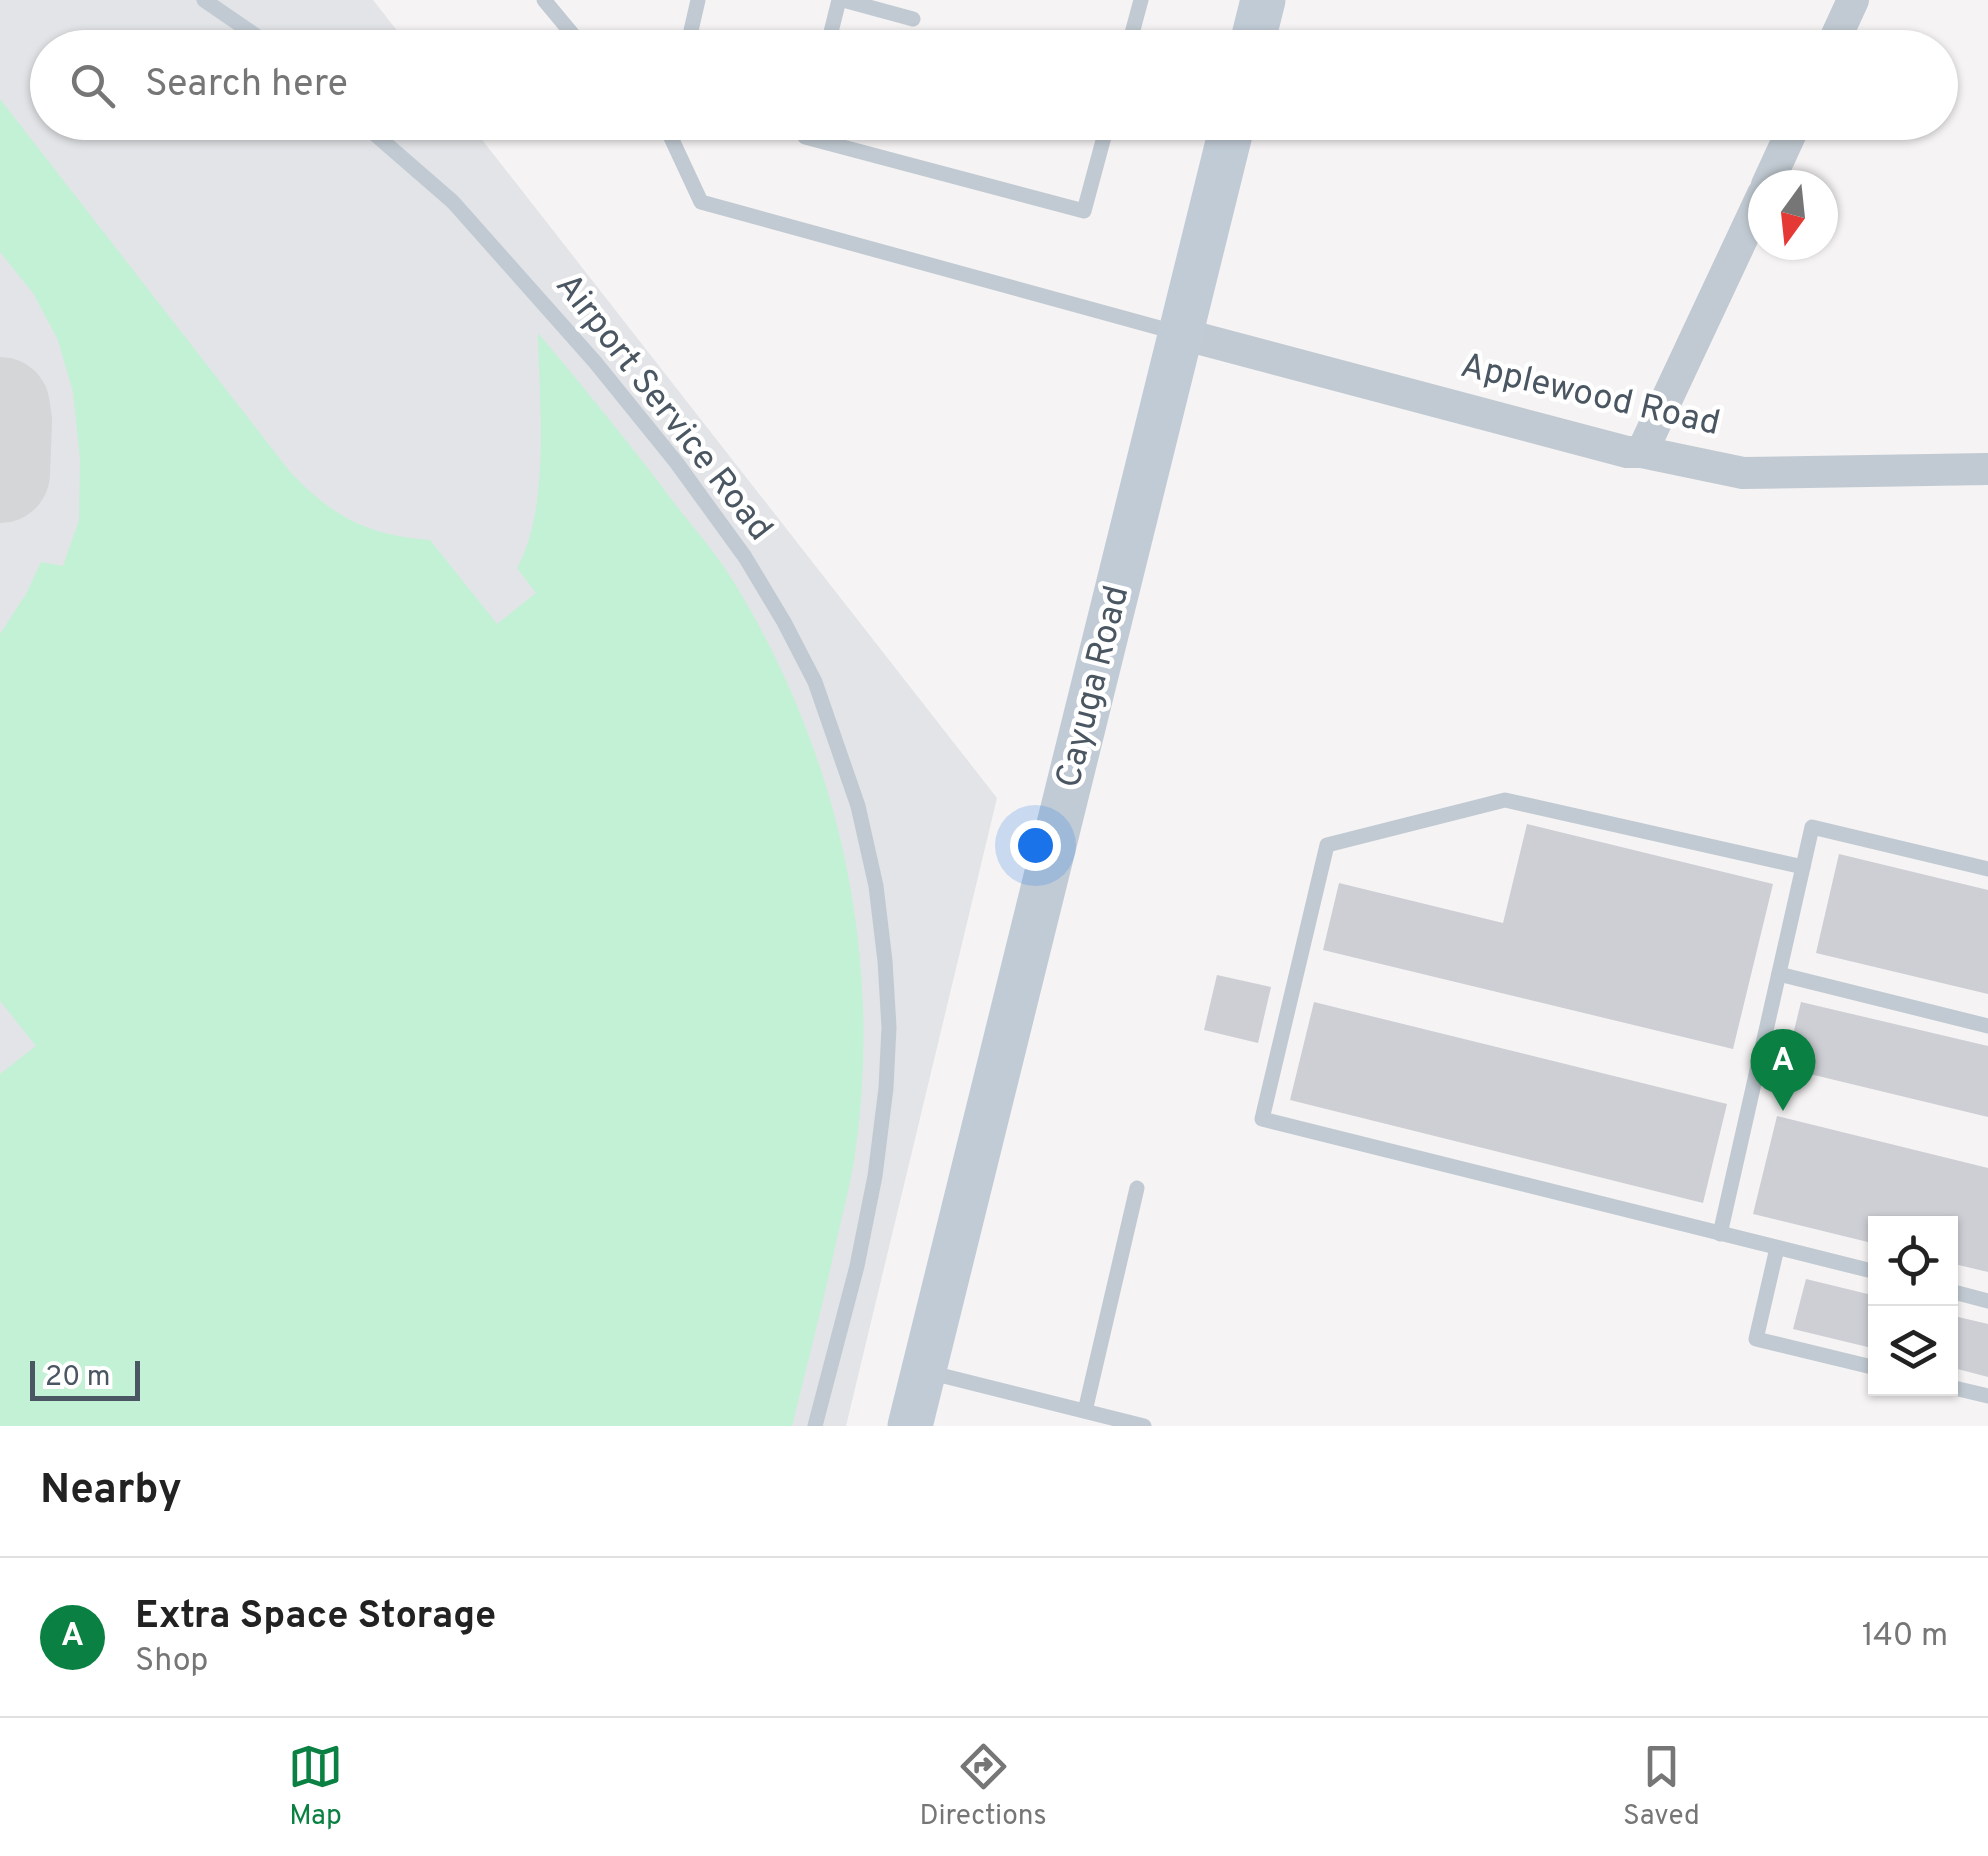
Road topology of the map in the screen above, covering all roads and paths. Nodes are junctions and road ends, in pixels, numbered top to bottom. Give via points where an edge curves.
1 (204, 0) edge
2 (544, 0) edge
3 (698, 0) edge
4 (841, 0) edge
5 (1141, 0) edge
6 (1262, 0) edge
7 (1853, 0) edge
8 (913, 20) dead end
9 (248, 30) edge
10 (569, 30) edge
11 (691, 30) edge
12 (832, 30) edge
13 (1133, 30) edge
14 (1255, 30) edge
15 (1839, 30) edge
16 (382, 140) edge
17 (672, 140) edge
18 (820, 140) edge
19 (1103, 140) edge
20 (1229, 140) edge
21 (1788, 140) edge
22 (1774, 170) edge
23 (1748, 226) edge
24 (1182, 334) junction
25 (1642, 452) junction
26 (1988, 468) edge
27 (1803, 867) junction
28 (1988, 869) edge
29 (1779, 974) junction
30 (1988, 1026) edge
31 (1137, 1188) dead end
32 (1720, 1234) junction
33 (1777, 1248) junction
34 (1868, 1270) edge
35 (1958, 1293) edge
36 (1988, 1300) edge
37 (1868, 1366) edge
38 (924, 1371) junction
39 (1958, 1388) edge
40 (1988, 1396) edge
41 (1085, 1411) junction
42 (815, 1426) edge
43 (910, 1426) edge
44 (1144, 1426) edge

1 - 9 lane
2 - 10 lane
3 - 11 lane
4 - 8 lane
4 - 12 lane
5 - 13 lane
6 - 14 main road
7 - 15 street
16 - 42 lane, Airport Service Road via 453,202 594,362 745,557 815,682 858,806 885,961 886,1088 857,1266
17 - 24 lane via 701,202
18 - 19 lane via 1084,211
20 - 24 main road, Cayuga Road
21 - 22 street
23 - 25 street
24 - 25 street, Applewood Road
24 - 38 main road, Cayuga Road
25 - 26 street, Applewood Road via 1743,473
27 - 28 lane via 1812,826
27 - 29 lane
27 - 32 lane via 1505,800 1327,845 1262,1119
29 - 30 lane
29 - 32 lane
31 - 41 lane
32 - 33 lane
33 - 34 lane
33 - 37 lane via 1756,1339
35 - 36 lane
38 - 41 lane
38 - 43 main road, Cayuga Road
39 - 40 lane
41 - 44 lane

